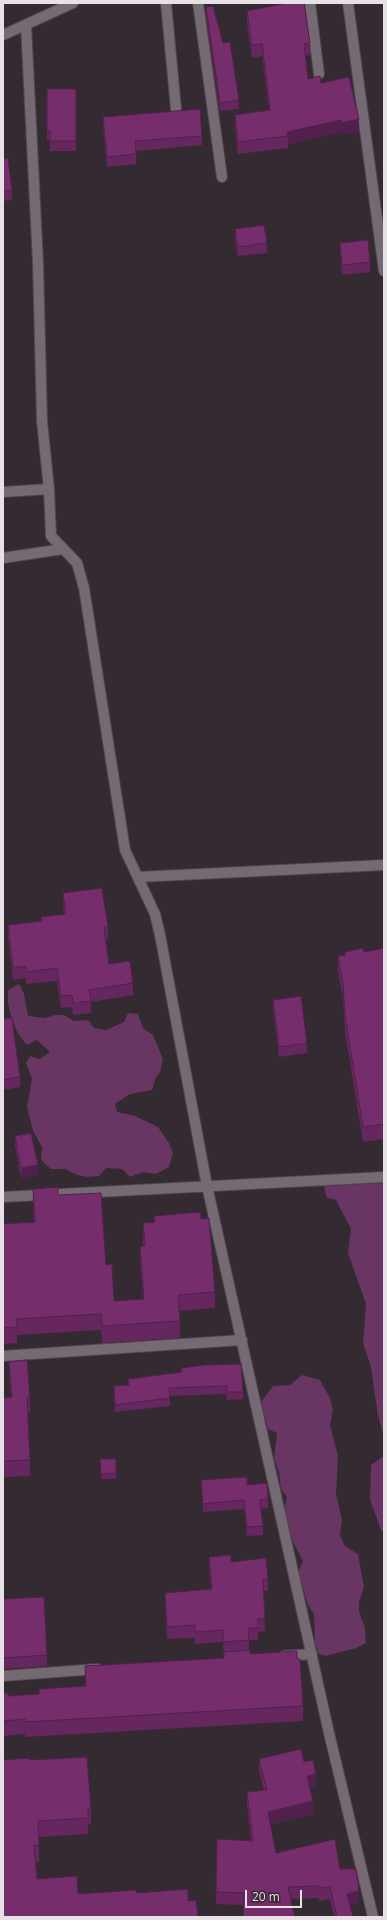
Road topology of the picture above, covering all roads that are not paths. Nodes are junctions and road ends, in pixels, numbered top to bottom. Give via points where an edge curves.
1 (73, 3) edge
2 (166, 3) edge
3 (198, 3) edge
4 (310, 3) edge
5 (348, 3) edge
6 (26, 24) junction
7 (3, 35) edge
8 (319, 74) dead end
9 (176, 109) edge
10 (222, 177) dead end
11 (384, 271) edge
12 (49, 489) junction
13 (3, 492) edge
14 (63, 549) junction
15 (3, 558) edge
16 (384, 865) edge
17 (138, 877) junction
18 (384, 1177) edge
19 (207, 1186) junction
20 (3, 1197) edge
21 (242, 1340) junction
22 (3, 1356) edge
23 (312, 1654) junction
24 (272, 1657) edge
25 (106, 1668) edge
26 (3, 1676) edge
27 (373, 1917) edge

1 - 6 street
2 - 9 street
3 - 10 street
4 - 8 street
5 - 11 street
6 - 7 street
6 - 12 street via 38,263 42,422
12 - 13 street
12 - 14 street via 51,536
14 - 15 street
14 - 17 street via 77,563 84,588 125,850
16 - 17 street
17 - 19 street via 155,914 160,936
18 - 19 street
19 - 20 street
19 - 21 street
21 - 22 street
21 - 23 street
23 - 24 street
23 - 27 street
25 - 26 street

